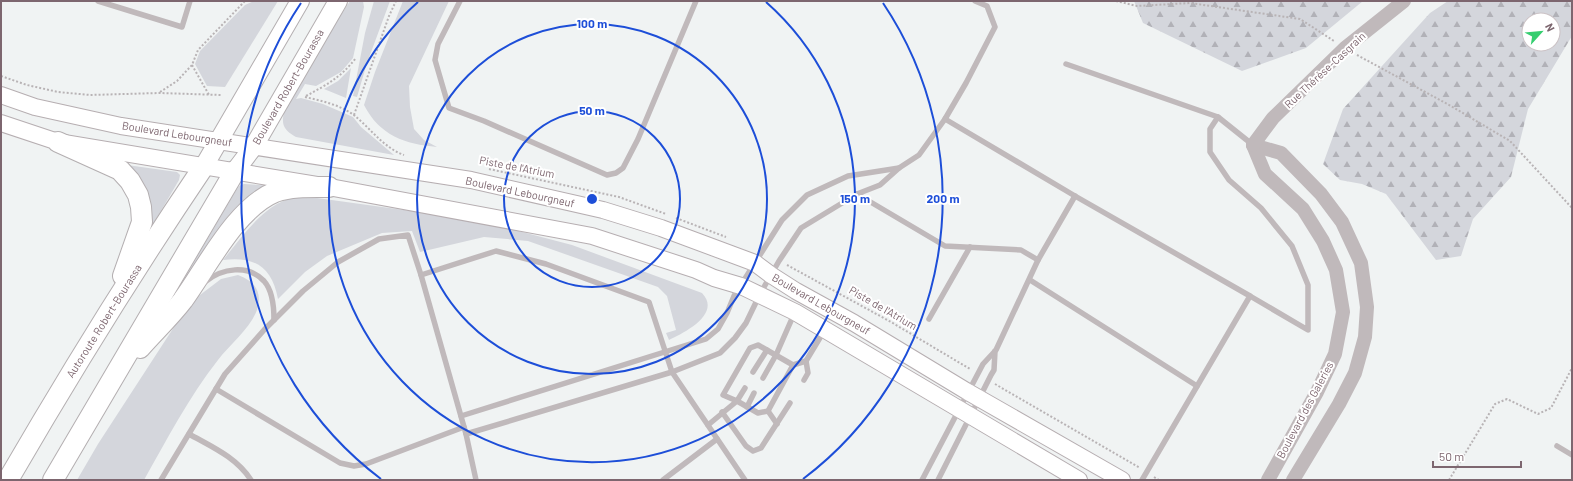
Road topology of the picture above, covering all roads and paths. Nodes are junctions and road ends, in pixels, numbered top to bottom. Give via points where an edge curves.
1 (190, 1) edge
2 (245, 1) edge
3 (300, 1) edge
4 (338, 1) edge
5 (396, 1) edge
6 (460, 1) edge
7 (696, 1) edge
8 (975, 1) edge
9 (1116, 1) edge
10 (1404, 1) edge
11 (102, 2) edge
12 (1346, 48) junction
13 (356, 58) dead end
14 (1066, 64) dead end
15 (192, 65) junction
16 (1, 76) edge
17 (159, 93) junction
18 (1, 95) edge
19 (209, 95) junction
20 (222, 95) dead end
21 (354, 115) junction
22 (1218, 117) junction
23 (945, 119) junction
24 (1, 123) edge
25 (218, 141) junction
26 (58, 142) junction
27 (1253, 145) junction
28 (254, 146) junction
29 (408, 156) dead end
30 (204, 166) junction
31 (899, 168) junction
32 (487, 169) dead end
33 (235, 171) junction
34 (329, 187) junction
35 (857, 194) junction
36 (1074, 196) junction
37 (1572, 208) edge
38 (728, 237) dead end
39 (970, 247) junction
40 (1038, 260) junction
41 (755, 263) junction
42 (788, 265) dead end
43 (420, 275) junction
44 (771, 275) junction
45 (1030, 280) junction
46 (741, 286) junction
47 (760, 294) junction
48 (1250, 296) junction
49 (182, 301) junction
50 (111, 308) junction
51 (795, 312) junction
52 (929, 319) dead end
53 (274, 320) junction
54 (825, 330) junction
55 (767, 350) junction
56 (996, 350) junction
57 (666, 353) junction
58 (776, 355) junction
59 (806, 361) junction
60 (793, 364) junction
61 (969, 368) dead end
62 (1572, 368) edge
63 (672, 372) junction
64 (754, 372) dead end
65 (764, 378) dead end
66 (804, 380) dead end
67 (109, 382) junction
68 (1197, 386) junction
69 (744, 388) dead end
70 (1002, 388) dead end
71 (216, 389) junction
72 (754, 393) dead end
73 (974, 395) junction
74 (736, 401) junction
75 (790, 403) dead end
76 (747, 407) junction
77 (768, 411) junction
78 (722, 412) junction
79 (965, 413) junction
80 (461, 416) junction
81 (777, 424) junction
82 (708, 425) junction
83 (464, 427) junction
84 (189, 434) junction
85 (466, 434) junction
86 (717, 439) junction
87 (1557, 446) dead end
88 (1572, 455) edge
89 (1147, 472) junction
90 (8, 480) edge
91 (53, 480) edge
92 (161, 480) edge
93 (251, 480) edge
94 (476, 480) edge
95 (663, 480) edge
96 (745, 480) edge
97 (922, 480) edge
98 (938, 480) edge
99 (1079, 480) edge
100 (1122, 480) edge
101 (1142, 480) edge
102 (1159, 480) edge
103 (1268, 480) edge
104 (1293, 480) edge
105 (1449, 480) edge

1 - 11 lane via 182,27
2 - 15 path via 198,50
3 - 25 highway
4 - 28 highway, Boulevard Robert-Bourassa
5 - 21 path via 388,16
6 - 7 lane via 438,44 435,60 449,108 484,120 608,175 623,168 638,139
8 - 23 lane via 987,6 995,27
9 - 12 path via 1136,6 1190,3 1300,19
10 - 12 street, Rue Thérèse-Casgrain
12 - 27 street, Rue Thérèse-Casgrain via 1273,118
12 - 37 path via 1510,141
13 - 21 path via 340,76 305,97 330,103
14 - 22 lane
15 - 17 path via 177,81
15 - 19 path
16 - 17 path via 58,92 90,95
17 - 19 path
18 - 25 main road, Boulevard Lebourgneuf via 35,107 114,124
19 - 20 path
21 - 29 path via 394,151
22 - 27 lane
22 - 48 lane via 1210,129 1210,152 1229,180 1261,208 1292,246 1308,284 1308,330
23 - 31 lane via 919,155
23 - 36 lane
24 - 26 main road, Boulevard Lebourgneuf
25 - 28 main road, Boulevard Lebourgneuf
25 - 30 highway
26 - 30 main road, Boulevard Lebourgneuf
26 - 50 highway via 120,170 138,195 142,222
27 - 103 street, Boulevard des Galeries via 1265,174 1303,209 1323,241 1336,270 1343,312 1335,354
27 - 104 street via 1280,153 1321,194 1342,222 1361,263 1367,307 1365,337 1355,373
28 - 33 highway, Boulevard Robert-Bourassa
28 - 41 main road, Boulevard Lebourgneuf via 471,180 603,210 661,228
30 - 33 main road, Boulevard Lebourgneuf
30 - 50 highway, Autoroute Robert-Bourassa
31 - 35 lane via 880,185
31 - 41 lane via 848,176 807,195 782,220
32 - 38 path, Piste de l'Atrium via 619,197
33 - 34 main road, Boulevard Lebourgneuf
33 - 67 highway
34 - 46 main road, Boulevard Lebourgneuf via 592,236
34 - 49 highway via 290,188 258,202 236,223
35 - 39 lane via 945,246
35 - 44 lane via 801,228
36 - 40 lane
36 - 48 lane
39 - 40 lane via 1021,250
39 - 52 lane
40 - 45 lane
41 - 44 main road, Boulevard Lebourgneuf
41 - 46 lane
42 - 61 path, Piste de l'Atrium
43 - 53 lane via 408,235 379,239 338,262
43 - 57 lane via 496,251 546,264 648,302
43 - 80 lane
44 - 47 lane
44 - 73 main road, Boulevard Lebourgneuf
45 - 56 lane
45 - 68 lane
46 - 47 main road, Boulevard Lebourgneuf
46 - 57 lane via 718,329 706,339
47 - 51 main road, Boulevard Lebourgneuf
47 - 63 lane via 746,323 720,353
48 - 68 lane
49 - 53 lane via 212,276 233,269 243,270 264,282 274,305
49 - 67 highway
50 - 90 highway, Autoroute Robert-Bourassa
51 - 54 main road, Boulevard Lebourgneuf
51 - 58 lane
53 - 71 lane via 225,374
54 - 59 lane
54 - 79 main road, Boulevard Lebourgneuf
55 - 58 lane
55 - 64 lane
55 - 74 lane via 758,345 750,348 723,394
56 - 73 lane via 983,364
56 - 73 lane via 994,370
57 - 63 lane
57 - 80 lane
58 - 60 lane
58 - 65 lane
59 - 60 lane
59 - 66 lane via 808,374
60 - 77 lane
62 - 105 path via 1551,408 1544,412 1538,414 1507,400 1495,404
63 - 82 lane
63 - 85 lane
67 - 91 highway
68 - 89 lane
69 - 74 lane
70 - 89 path
71 - 83 lane via 340,463 354,466 366,464
71 - 84 lane
72 - 76 lane
73 - 79 lane
73 - 79 lane
73 - 100 main road, Boulevard Lebourgneuf
74 - 76 lane
74 - 78 lane
75 - 81 lane
76 - 77 lane via 758,413
77 - 81 lane
78 - 81 lane via 746,446 753,451 761,448
78 - 82 lane
79 - 97 lane
79 - 98 lane
79 - 99 main road, Boulevard Lebourgneuf
80 - 83 lane
82 - 86 lane
83 - 85 lane
84 - 92 lane
84 - 93 lane via 230,457 244,469
85 - 94 lane
86 - 95 lane
86 - 96 lane
87 - 88 lane
89 - 101 lane
89 - 102 path

